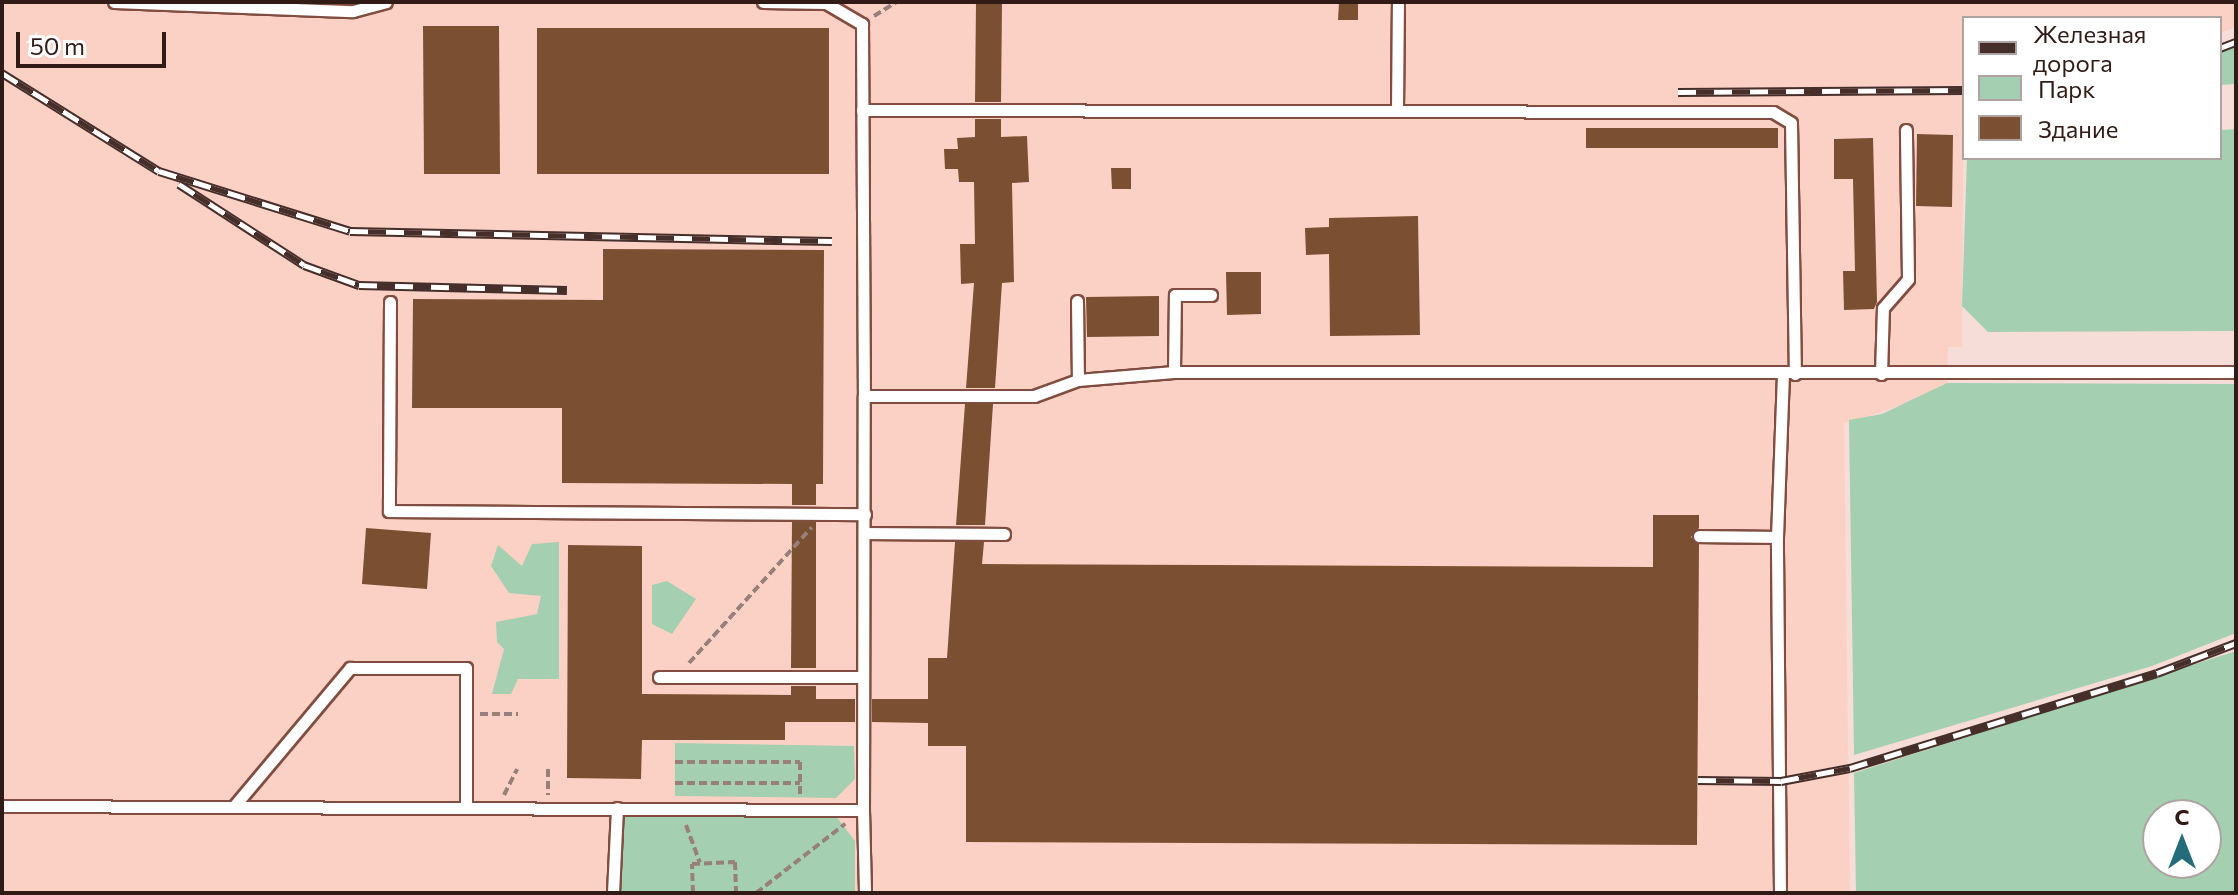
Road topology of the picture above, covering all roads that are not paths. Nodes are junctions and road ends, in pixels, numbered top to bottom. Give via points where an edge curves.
1 (114, 2) edge
2 (386, 2) edge
3 (763, 2) edge
4 (1398, 2) edge
5 (862, 110) junction
6 (1397, 111) junction
7 (1906, 130) dead end
8 (1211, 295) dead end
9 (1077, 301) dead end
10 (390, 302) dead end
11 (1174, 372) junction
12 (2236, 372) edge
13 (1789, 374) junction
14 (1881, 374) junction
15 (1078, 380) junction
16 (864, 396) junction
17 (865, 514) junction
18 (864, 533) junction
19 (1004, 534) dead end
20 (1699, 536) dead end
21 (1777, 537) junction
22 (659, 677) dead end
23 (863, 677) junction
24 (235, 805) junction
25 (2, 806) edge
26 (466, 807) junction
27 (617, 808) junction
28 (863, 810) junction
29 (613, 893) edge
30 (865, 893) edge
31 (1780, 893) edge

1 - 2 lane via 353,11
3 - 5 lane via 826,3 862,24
4 - 6 lane
5 - 6 lane
5 - 16 lane
6 - 13 lane via 1773,112 1791,123
7 - 14 lane via 1908,279 1883,308
8 - 11 lane via 1175,295
9 - 15 lane
10 - 17 lane via 389,511
11 - 13 lane
11 - 15 lane
12 - 14 lane
13 - 14 lane
13 - 21 lane
15 - 16 lane via 1034,396
16 - 17 lane
17 - 18 lane
18 - 19 lane
18 - 23 lane
20 - 21 lane
21 - 31 lane
22 - 23 lane
23 - 28 lane
24 - 25 lane
24 - 26 lane
24 - 26 lane via 350,668 466,668
26 - 27 lane
27 - 28 lane
27 - 29 lane
28 - 30 lane

